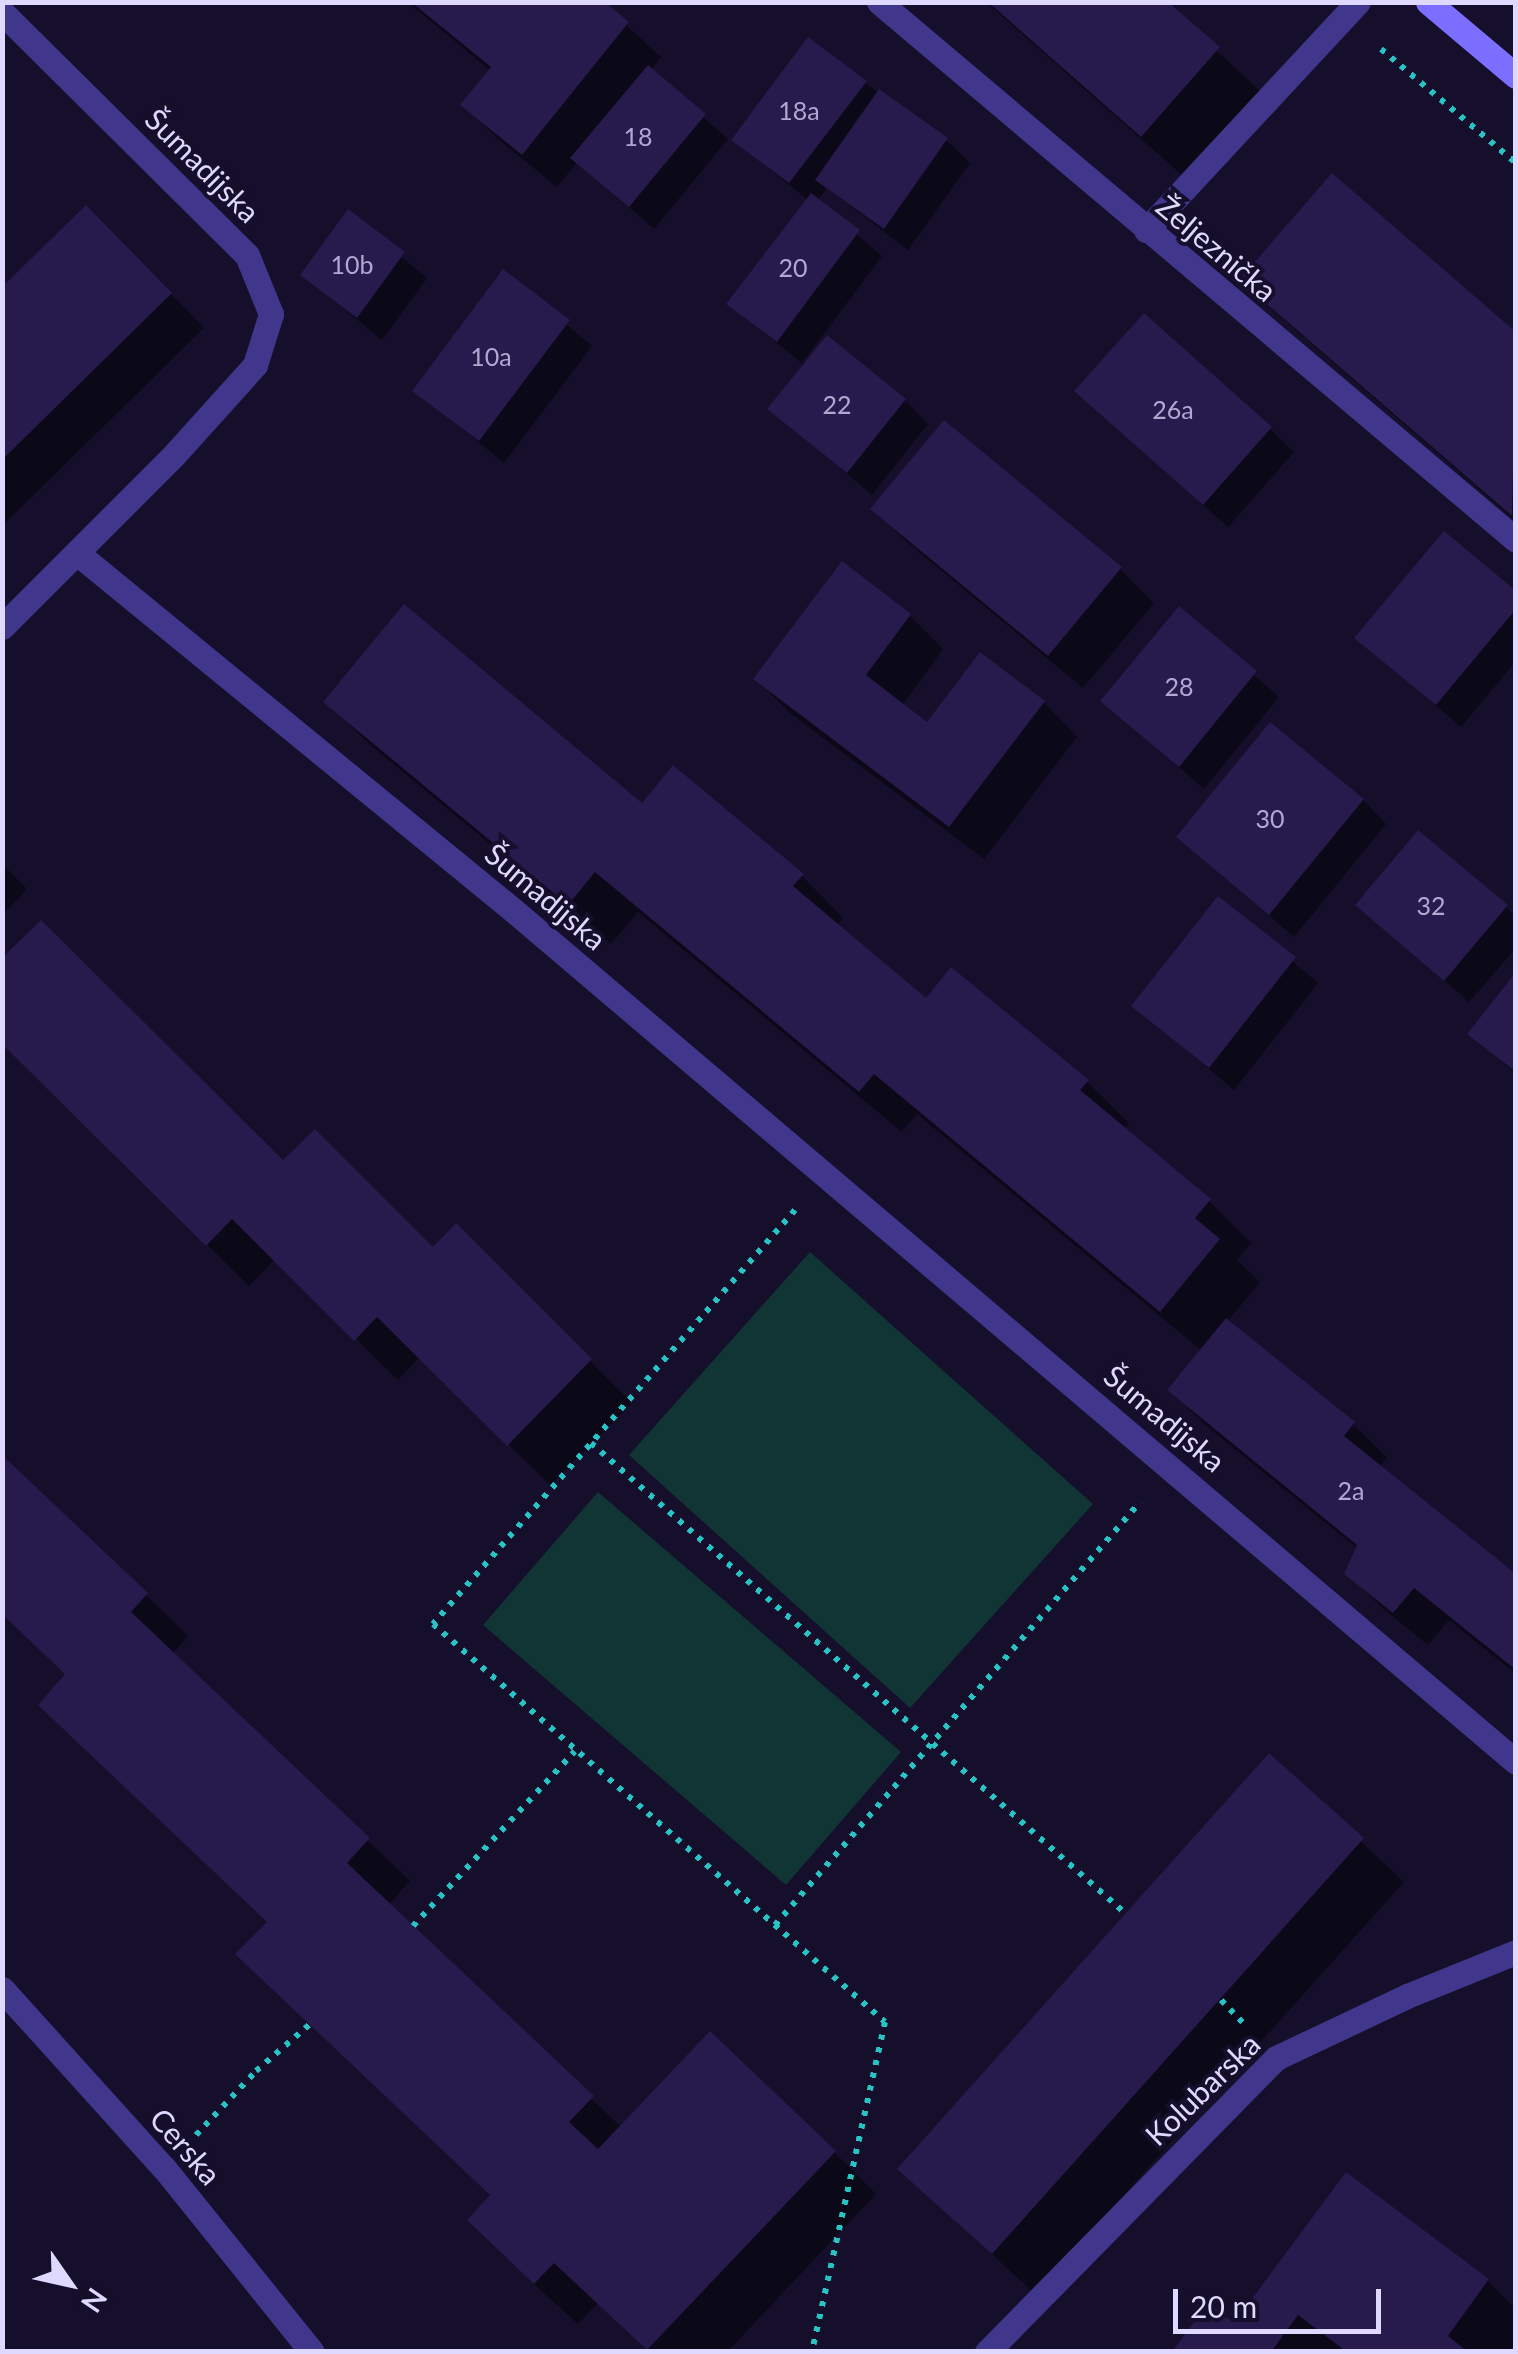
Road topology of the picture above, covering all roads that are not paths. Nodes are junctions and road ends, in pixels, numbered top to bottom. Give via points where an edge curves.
1 (879, 2) edge
2 (1428, 2) edge
3 (1351, 10) edge
4 (2, 12) edge
5 (1516, 76) edge
6 (1146, 230) junction
7 (1516, 540) edge
8 (77, 553) junction
9 (2, 628) edge
10 (1516, 1762) edge
11 (1516, 1952) edge
12 (2, 1990) edge
13 (312, 2352) edge
14 (987, 2352) edge

1 - 6 street, Željeznička
2 - 5 street
3 - 6 street
4 - 8 street, Šumadijska via 246,255 270,314 256,365
6 - 7 street, Željeznička
8 - 9 street
8 - 10 street, Šumadijska via 528,922
11 - 14 street, Kolubarska via 1276,2058
12 - 13 street, Cerska via 164,2168

